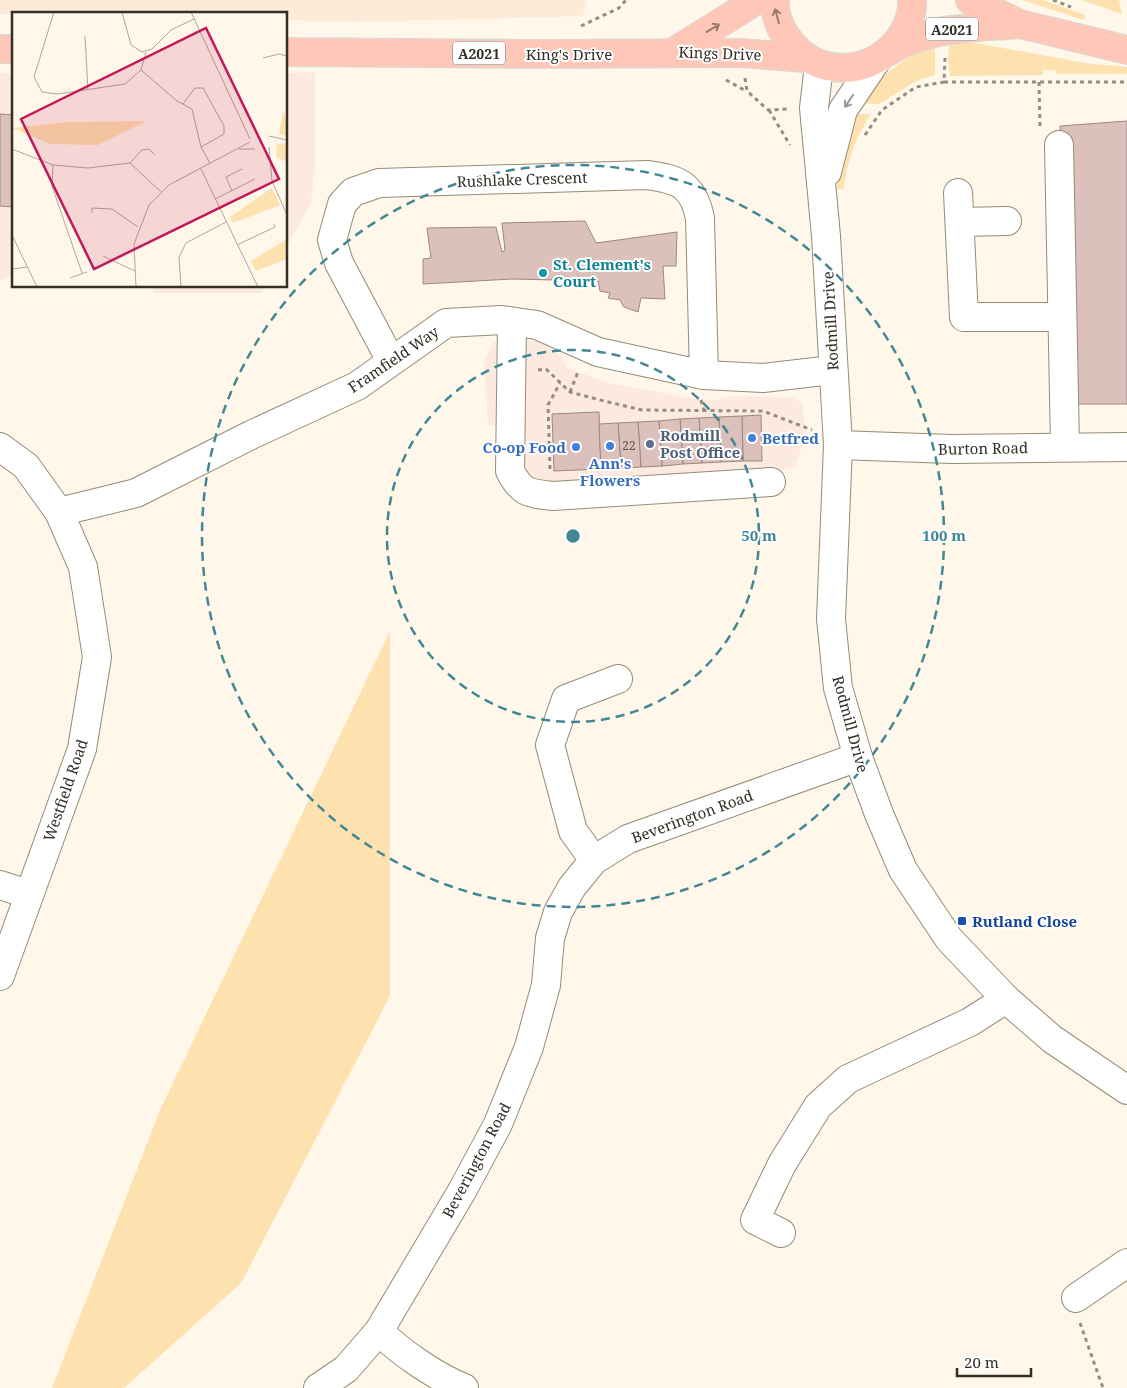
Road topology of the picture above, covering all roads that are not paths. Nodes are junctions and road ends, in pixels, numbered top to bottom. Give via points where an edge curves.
1 (757, 0) edge
2 (775, 0) edge
3 (912, 0) edge
4 (970, 0) edge
5 (1020, 24) junction
6 (1127, 50) edge
7 (288, 52) edge
8 (672, 53) junction
9 (882, 57) junction
10 (812, 61) junction
11 (1059, 145) dead end
12 (821, 193) junction
13 (958, 193) dead end
14 (1007, 221) dead end
15 (960, 222) junction
16 (1062, 317) junction
17 (512, 322) junction
18 (392, 361) junction
19 (832, 370) junction
20 (704, 375) junction
21 (838, 438) junction
22 (1065, 446) junction
23 (1127, 447) edge
24 (0, 448) edge
25 (771, 482) dead end
26 (59, 512) junction
27 (618, 679) dead end
28 (858, 757) junction
29 (594, 860) junction
30 (0, 885) edge
31 (28, 894) junction
32 (0, 976) edge
33 (1006, 999) junction
34 (1127, 1090) edge
35 (781, 1233) dead end
36 (1127, 1263) edge
37 (1076, 1298) road end
38 (379, 1331) junction
39 (318, 1388) edge
40 (464, 1388) edge

8 -> 1 main road, Kings Drive
10 -> 2 main road via 795,50 781,30
3 - 9 main road via 909,22 903,35
4 - 5 main road, A2021
5 - 6 main road, A2021
5 - 9 main road, A2021 via 946,30 902,44
7 - 8 main road, King's Drive / A2021
8 - 10 main road, Kings Drive / A2021 via 741,53
9 - 10 main road, Kings Drive via 854,68 831,68
9 -> 12 street, Rodmill Drive via 843,110
10 - 12 street, Rodmill Drive
11 - 16 street
12 - 19 street, Rodmill Drive
13 - 15 street
14 - 15 street
15 - 16 street via 962,324
16 - 22 street
17 - 18 street, Framfield Way via 446,323
17 - 20 street, Framfield Way via 536,325 619,358
17 - 25 street via 510,471 518,486 528,493 553,496
18 - 20 street, Rushlake Crescent via 339,263 332,240 342,204 353,192 379,183 647,175 672,178 685,186 697,200
18 - 26 street, Framfield Way via 357,386 136,493
19 - 20 street, Framfield Way via 763,378
19 - 21 street, Rodmill Drive
21 - 22 street, Burton Road via 951,449
21 - 28 street, Rodmill Drive via 831,619 838,688
22 - 23 street, Burton Road
24 - 26 street, Westfield Road via 26,466
26 - 31 street, Westfield Road via 83,567 97,657 82,749
27 - 29 street via 566,699 550,745 574,831
28 - 29 street, Beverington Road via 628,839
28 - 33 street, Rodmill Drive via 903,870 949,939
29 - 38 street, Beverington Road via 572,887 558,912 550,938 546,985 529,1047 498,1124
30 - 31 street
31 - 32 street, Westfield Road
33 - 34 street, Rodmill Drive via 1052,1039
33 - 35 street via 970,1022 848,1079 818,1106 782,1164 755,1220
36 - 37 street
38 - 39 street, Beverington Road via 346,1369
38 - 40 street via 448,1382

